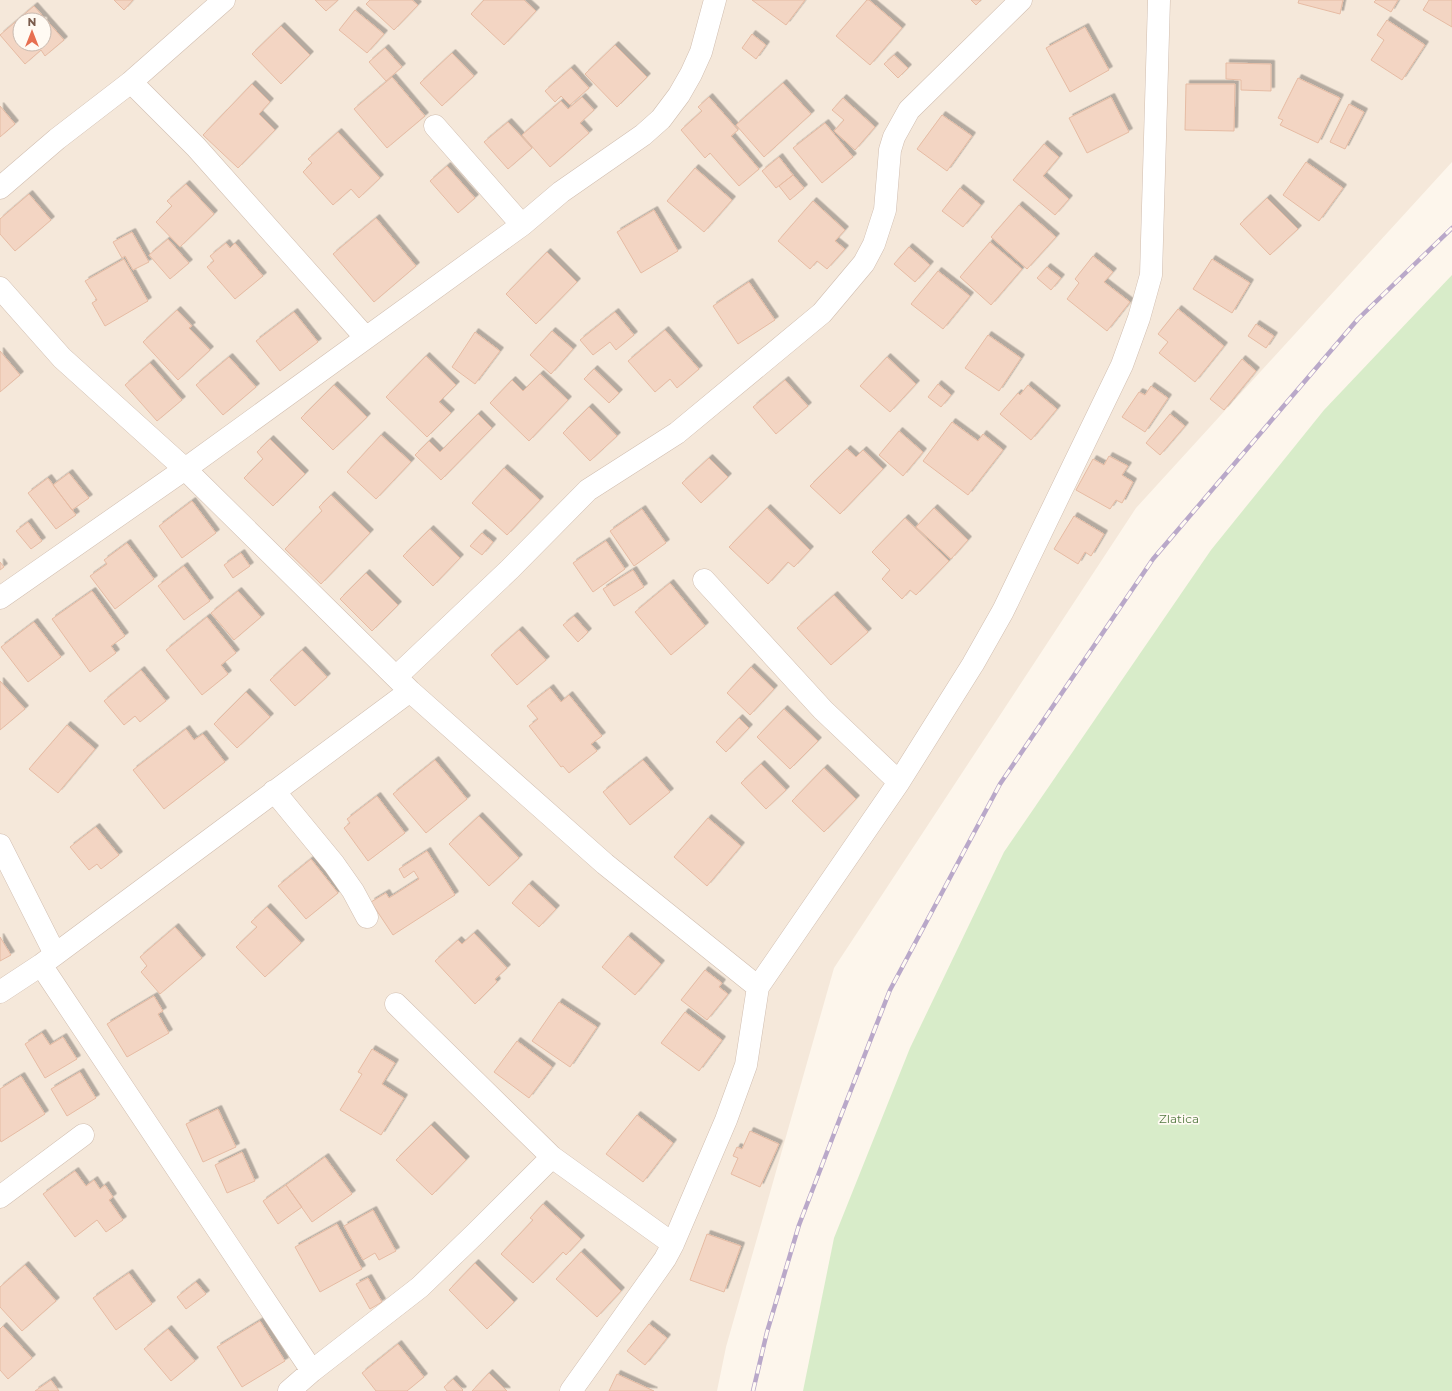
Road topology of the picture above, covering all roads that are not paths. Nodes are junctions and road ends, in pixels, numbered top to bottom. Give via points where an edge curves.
1 (224, 0) edge
2 (715, 0) edge
3 (1022, 0) edge
4 (1159, 0) edge
5 (131, 82) junction
6 (435, 126) dead end
7 (0, 188) edge
8 (522, 225) junction
9 (0, 288) edge
10 (366, 338) junction
11 (185, 469) junction
12 (704, 580) dead end
13 (0, 598) edge
14 (403, 684) junction
15 (899, 782) junction
16 (274, 791) junction
17 (0, 845) edge
18 (367, 917) dead end
19 (48, 959) junction
20 (758, 987) junction
21 (0, 992) edge
22 (396, 1004) dead end
23 (83, 1134) dead end
24 (552, 1157) junction
25 (0, 1197) edge
26 (673, 1244) junction
27 (312, 1371) junction
28 (289, 1391) edge
29 (571, 1391) edge

1 - 5 street
2 - 8 street via 701,52 679,95 661,119 643,135 561,192
3 - 14 street via 909,110 890,150 885,210 874,244 864,263 822,313 677,434 588,490
4 - 15 street via 1151,275 1139,318 1122,364 1003,611
5 - 7 street via 57,139
5 - 10 street via 196,147
6 - 8 street
8 - 10 street
9 - 11 street via 62,358
10 - 11 street
11 - 13 street
11 - 14 street
12 - 15 street via 823,710
14 - 16 street
14 - 20 street via 605,864
15 - 20 street
16 - 18 street via 334,864
16 - 19 street
17 - 19 street
19 - 21 street
19 - 27 street
20 - 26 street via 746,1065 726,1120
22 - 24 street
23 - 25 street
24 - 26 street
24 - 27 street via 420,1287
26 - 29 street
27 - 28 street

